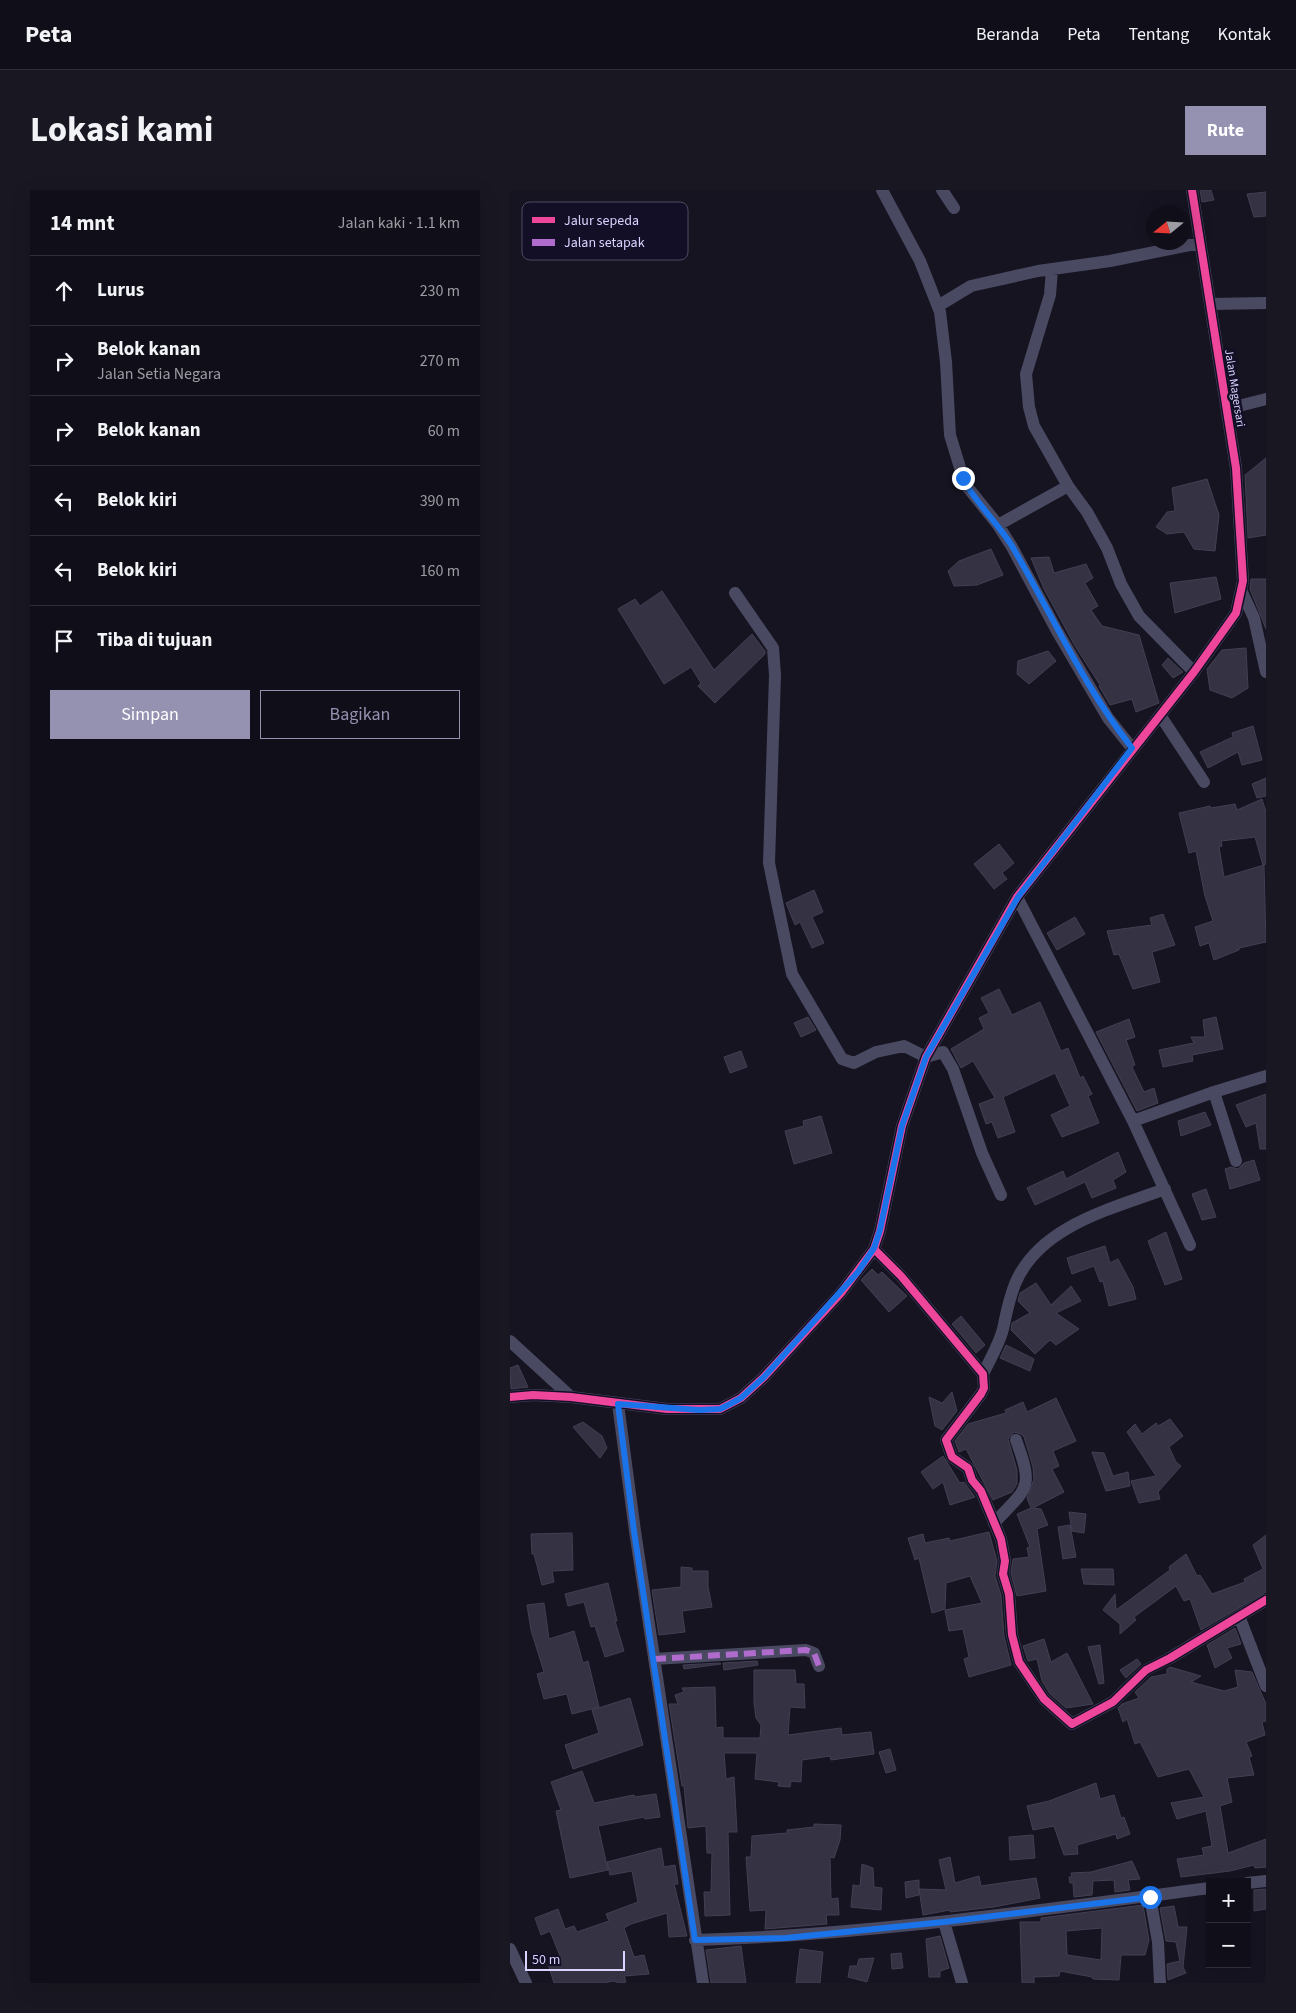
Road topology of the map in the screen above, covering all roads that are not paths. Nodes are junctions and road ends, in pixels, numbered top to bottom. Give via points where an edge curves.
1 (882, 190) edge
2 (942, 190) edge
3 (1192, 190) edge
4 (954, 208) dead end
5 (1200, 243) junction
6 (1052, 269) junction
7 (1266, 303) edge
8 (1210, 304) junction
9 (938, 306) junction
10 (1266, 399) edge
11 (1228, 409) junction
12 (1068, 486) junction
13 (998, 525) junction
14 (1242, 592) junction
15 (735, 593) dead end
16 (1263, 646) edge
17 (1194, 672) junction
18 (1266, 672) edge
19 (1160, 714) junction
20 (1132, 748) junction
21 (1204, 782) dead end
22 (1018, 897) junction
23 (926, 1057) junction
24 (1266, 1076) edge
25 (1214, 1092) junction
26 (1133, 1121) junction
27 (1236, 1162) dead end
28 (1165, 1189) junction
29 (1001, 1195) dead end
30 (1190, 1245) dead end
31 (874, 1248) junction
32 (510, 1341) edge
33 (983, 1374) junction
34 (510, 1397) edge
35 (571, 1398) junction
36 (618, 1404) junction
37 (1016, 1440) dead end
38 (994, 1523) junction
39 (1266, 1600) edge
40 (1239, 1616) junction
41 (654, 1659) junction
42 (819, 1666) dead end
43 (1266, 1686) edge
44 (1266, 1881) edge
45 (1251, 1883) edge
46 (1206, 1889) edge
47 (1155, 1896) junction
48 (944, 1922) junction
49 (695, 1940) junction
50 (510, 1948) edge
51 (526, 1983) edge
52 (703, 1983) edge
53 (962, 1983) edge
54 (1160, 1983) edge

1 - 9 street via 920,261
2 - 4 street
3 - 5 street, Jalan Magersari
5 - 6 street
5 - 8 street, Jalan Magersari
6 - 9 street via 971,286
6 - 12 street via 1050,295 1026,374 1034,426
7 - 8 street
8 - 11 street, Jalan Magersari
9 - 13 street via 952,442 965,484
10 - 11 street
11 - 14 street, Jalan Magersari via 1239,500
12 - 13 street
12 - 17 street via 1088,512 1139,616
13 - 20 street via 1103,710
14 - 16 street
14 - 17 street via 1236,613
15 - 23 street via 773,648 775,675 769,863 792,974 842,1058 854,1063 876,1052 904,1046
16 - 18 street
17 - 19 street
19 - 20 street
19 - 21 street
20 - 22 street
22 - 23 street
22 - 26 street
23 - 29 street via 943,1052 953,1069 982,1154
23 - 31 street via 902,1126
24 - 25 street
25 - 26 street
25 - 27 street
26 - 28 street
28 - 30 street
28 - 33 street via 1070,1227 1047,1242 1028,1261 1015,1283 998,1344
31 - 33 street
31 - 36 street via 841,1293 741,1398 720,1409
32 - 35 street
33 - 38 street via 981,1394 946,1440 952,1457 968,1468
34 - 35 street
35 - 36 street
36 - 41 street
37 - 38 street via 1027,1484
38 - 40 street via 1005,1561 1003,1574 1019,1662 1044,1699 1072,1724 1113,1702 1146,1670
39 - 40 street
40 - 43 street
41 - 42 street via 806,1650 814,1653
41 - 49 street
44 - 45 street
46 - 47 street
47 - 48 street
47 - 54 street
48 - 49 street via 786,1938
48 - 53 street
49 - 52 street
50 - 51 street

